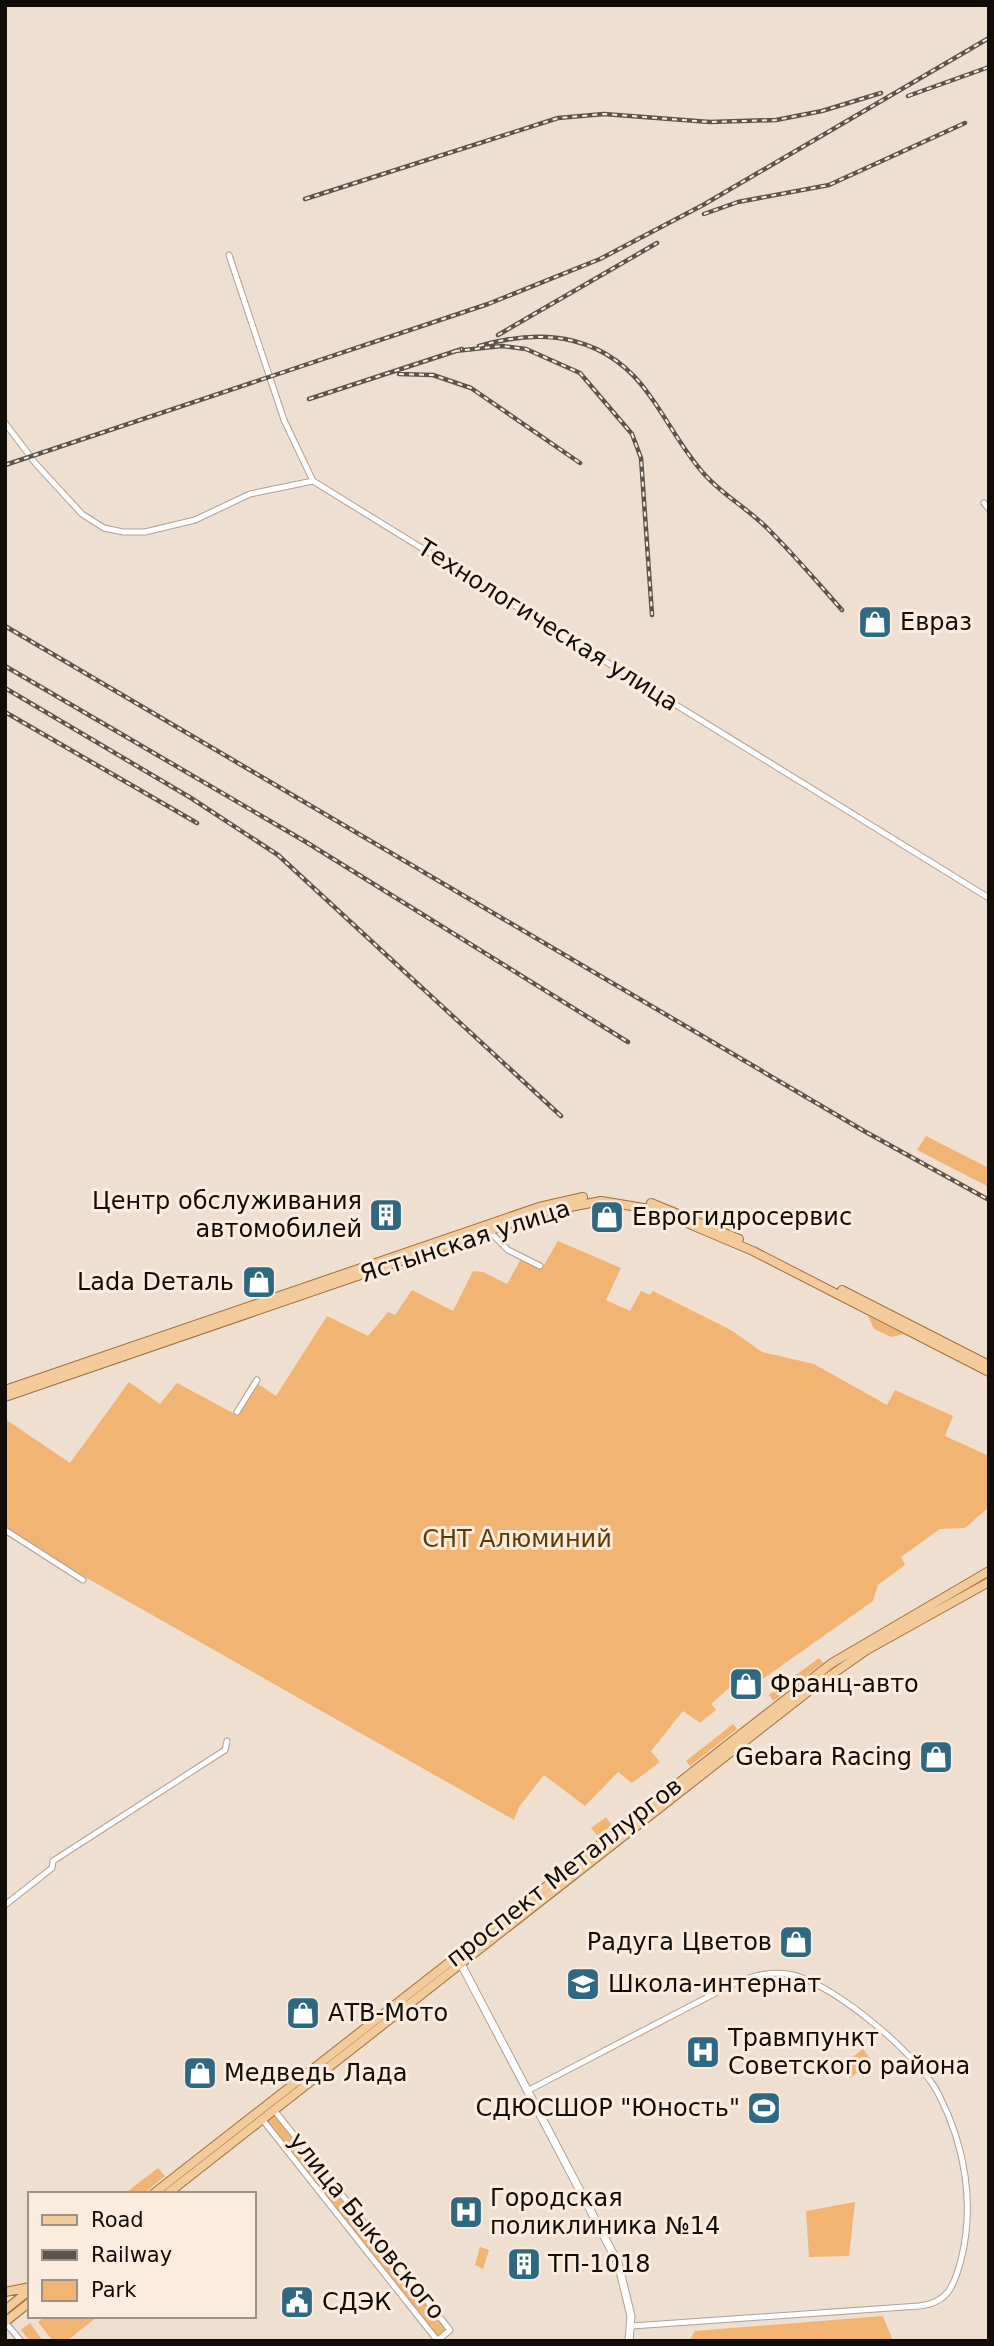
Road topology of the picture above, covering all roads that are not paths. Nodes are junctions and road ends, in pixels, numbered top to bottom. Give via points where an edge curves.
1 (229, 254) dead end
2 (5, 423) edge
3 (313, 481) junction
4 (984, 503) dead end
5 (989, 509) edge
6 (989, 898) edge
7 (489, 1231) junction
8 (540, 1266) dead end
9 (989, 1365) edge
10 (989, 1372) edge
11 (257, 1380) dead end
12 (5, 1390) edge
13 (5, 1397) edge
14 (237, 1412) dead end
15 (5, 1530) edge
16 (989, 1571) edge
17 (83, 1580) dead end
18 (989, 1582) edge
19 (227, 1741) dead end
20 (5, 1905) edge
21 (458, 1961) junction
22 (528, 2090) junction
23 (271, 2106) junction
24 (259, 2115) junction
25 (156, 2192) edge
26 (169, 2192) edge
27 (28, 2289) edge
28 (28, 2291) edge
29 (5, 2292) edge
30 (28, 2304) edge
31 (5, 2310) edge
32 (5, 2322) edge
33 (632, 2326) junction
34 (437, 2340) edge
35 (21, 2341) edge
36 (629, 2341) edge

1 - 3 street via 284,420
2 - 3 street via 82,514 104,528 124,532 195,520 250,494
3 - 6 street, Технологическая улица
4 - 5 street
7 - 8 street via 508,1250
7 - 10 main road, Ястынская улица via 586,1202 626,1203 656,1210 753,1251
7 - 13 main road, Ястынская улица
9 - 12 main road, Ястынская улица via 713,1226 656,1204 601,1196 538,1207
11 - 14 street
15 - 17 street
16 - 21 main road, проспект Металлургов via 832,1663
18 - 21 main road, проспект Металлургов via 857,1655
19 - 20 street via 225,1750 53,1861 51,1868
21 - 22 main road
21 - 23 main road, проспект Металлургов
22 - 33 main road via 618,2263
22 - 33 street via 756,1975 794,1976 821,1987 861,2014 924,2072 939,2093 968,2194 953,2285 944,2298 934,2305
23 - 24 main road, проспект Металлургов
23 - 34 street, улица Быковского via 450,2330
24 - 25 main road, проспект Металлургов
24 - 26 main road, проспект Металлургов
24 - 34 street, улица Быковского
27 - 29 main road
28 - 31 main road
30 - 32 main road
32 - 35 street
33 - 36 main road

